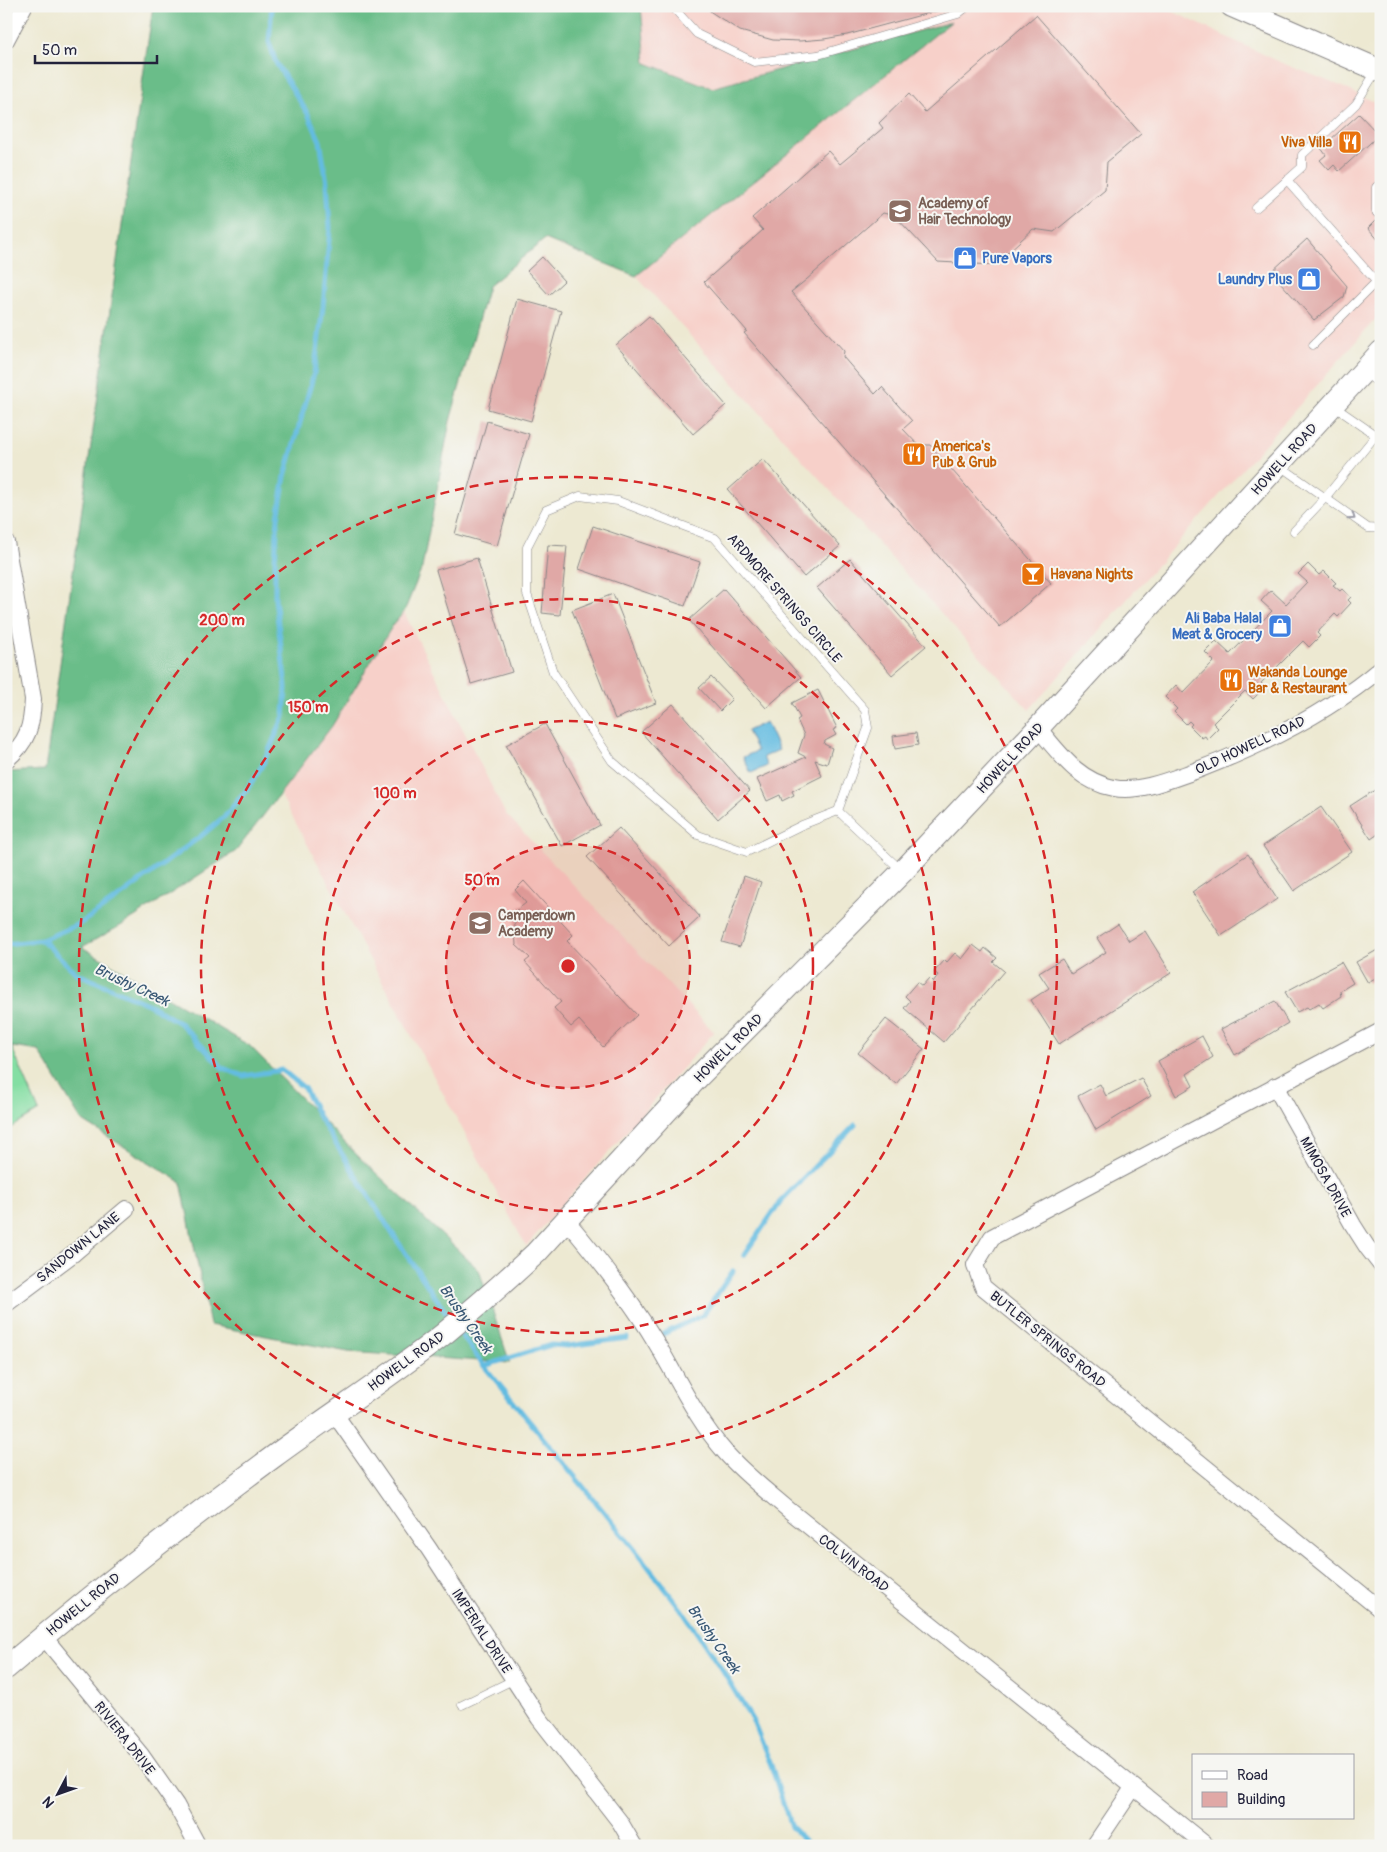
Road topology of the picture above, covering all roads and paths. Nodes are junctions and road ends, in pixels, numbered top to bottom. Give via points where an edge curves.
1 (24, 6) edge
2 (672, 6) edge
3 (968, 6) edge
4 (1232, 6) edge
5 (6, 40) edge
6 (1379, 70) edge
7 (1287, 180) junction
8 (1381, 183) edge
9 (1256, 208) dead end
10 (1381, 217) edge
11 (1378, 284) edge
12 (1313, 344) dead end
13 (1381, 352) edge
14 (1372, 378) edge
15 (1333, 405) junction
16 (1378, 437) edge
17 (1279, 465) junction
18 (1325, 498) junction
19 (1381, 529) edge
20 (1294, 531) dead end
21 (6, 542) edge
22 (1381, 668) edge
23 (1038, 728) junction
24 (6, 760) edge
25 (838, 810) junction
26 (903, 871) junction
27 (1381, 1031) edge
28 (1275, 1086) junction
29 (126, 1209) dead end
30 (566, 1220) junction
31 (1381, 1264) edge
32 (6, 1304) edge
33 (334, 1413) junction
34 (1381, 1610) edge
35 (43, 1636) junction
36 (6, 1668) edge
37 (513, 1680) junction
38 (462, 1705) dead end
39 (1133, 1788) junction
40 (198, 1846) edge
41 (634, 1846) edge
42 (1094, 1846) edge
43 (1207, 1846) edge

1 - 5 street
2 - 3 lane via 697,34 754,62 818,55 958,14
4 - 6 main road
6 - 7 lane via 1356,104 1302,155 1302,167
7 - 9 lane
7 - 11 lane
8 - 10 lane via 1376,187 1376,212
11 - 12 lane
13 - 14 main road, HOWELL ROAD
14 - 15 main road, HOWELL ROAD
15 - 16 lane
15 - 17 main road, HOWELL ROAD
16 - 18 lane
17 - 18 lane
17 - 23 main road, HOWELL ROAD
18 -> 19 lane via 1368,528
18 - 20 lane
21 - 24 street via 32,686 29,731 21,746
22 - 23 street, OLD HOWELL ROAD via 1339,700 1283,732 1226,759 1151,785 1124,789 1092,780 1069,766
23 - 26 main road, HOWELL ROAD
25 - 25 lane, ARDMORE SPRINGS CIRCLE via 868,728 865,710 715,538 618,501 580,496 546,510 527,547 527,594 554,672 612,761 698,836 747,852
25 - 26 lane
26 - 30 main road, HOWELL ROAD via 698,1077
27 - 28 street, BUTLER SPRINGS ROAD
28 - 31 street, MIMOSA DRIVE via 1366,1247
28 - 34 street, BUTLER SPRINGS ROAD via 992,1237 975,1265 983,1287
29 - 32 street, SANDOWN LANE
30 - 33 main road, HOWELL ROAD via 492,1292 422,1350
30 - 39 street, COLVIN ROAD via 636,1310 724,1452 790,1511
33 - 35 main road, HOWELL ROAD via 181,1526
33 - 37 street, IMPERIAL DRIVE via 429,1549
35 - 36 main road, HOWELL ROAD
35 - 40 street, RIVIERA DRIVE via 141,1755 176,1805
37 - 38 lane
37 - 41 street, IMPERIAL DRIVE via 620,1822
39 - 42 street
39 - 43 street, COLVIN ROAD

